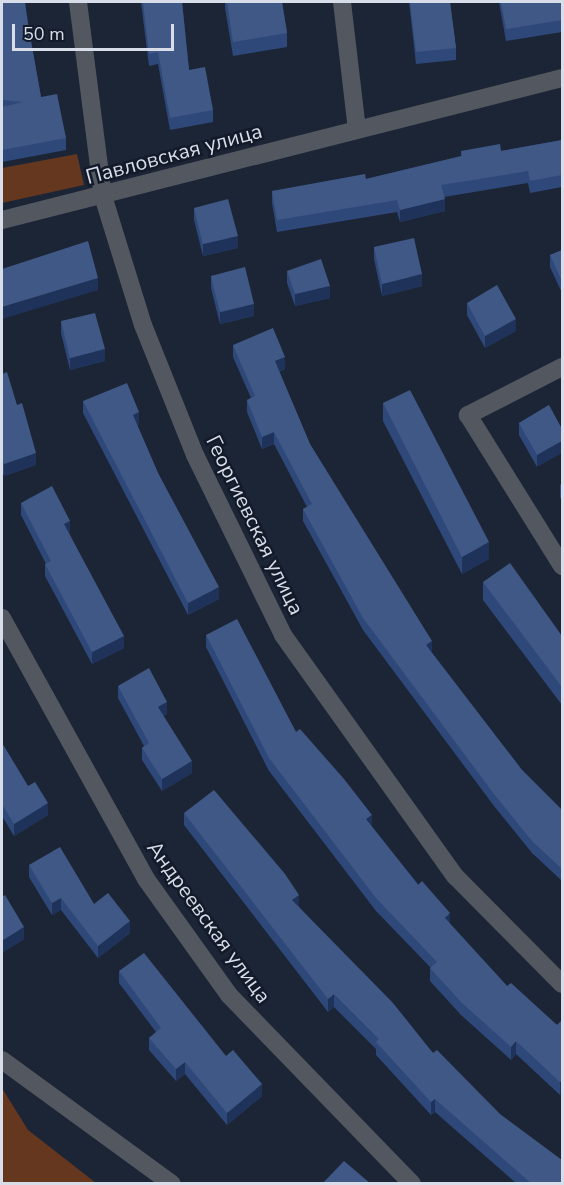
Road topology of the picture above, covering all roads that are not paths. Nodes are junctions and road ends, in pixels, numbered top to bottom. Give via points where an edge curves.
1 (78, 2) edge
2 (342, 2) edge
3 (562, 78) edge
4 (357, 129) junction
5 (103, 196) junction
6 (2, 220) edge
7 (562, 367) edge
8 (562, 566) edge
9 (2, 618) edge
10 (562, 984) edge
11 (2, 1060) edge
12 (172, 1184) edge
13 (412, 1184) edge

1 - 5 street, Георгиевская улица
2 - 4 street
3 - 4 street, Павловская улица
4 - 5 street, Павловская улица
5 - 6 street, Павловская улица
5 - 10 street, Георгиевская улица via 143,325 195,455 283,635 455,876
7 - 8 street via 468,415
9 - 13 street, Андреевская улица via 146,879 222,985 325,1099
11 - 12 street

